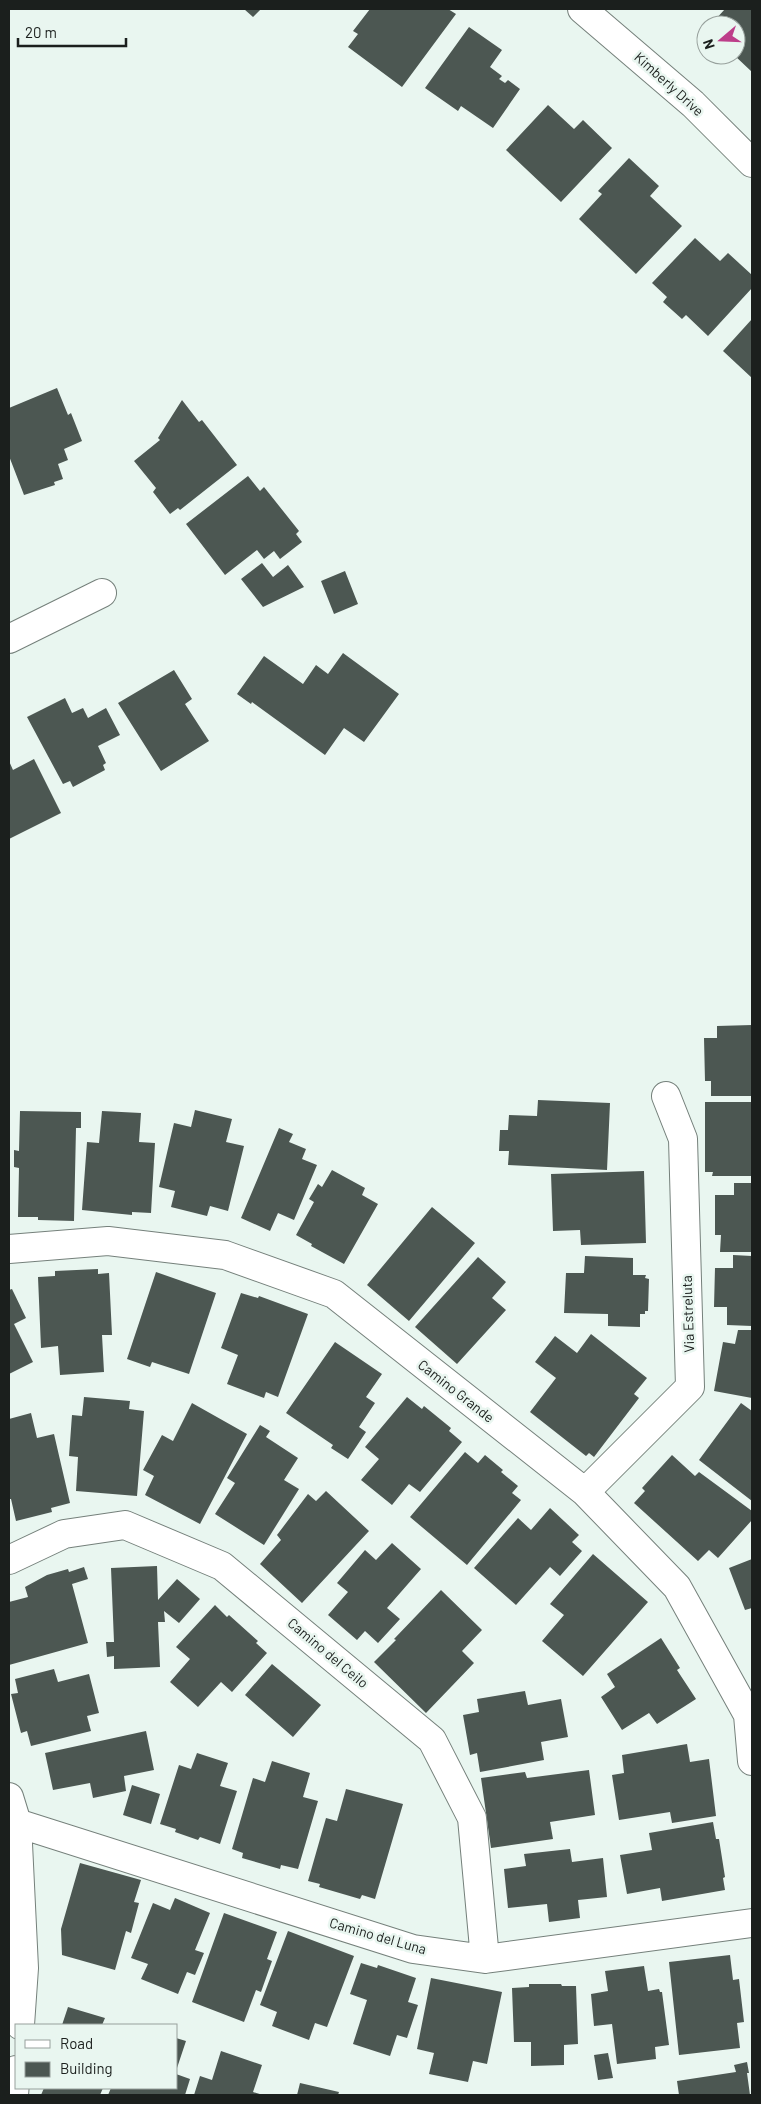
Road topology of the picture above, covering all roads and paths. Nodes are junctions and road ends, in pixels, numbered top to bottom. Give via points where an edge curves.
1 (582, 9) edge
2 (752, 162) edge
3 (102, 593) dead end
4 (9, 639) edge
5 (666, 1096) dead end
6 (9, 1249) edge
7 (586, 1492) junction
8 (9, 1560) edge
9 (752, 1761) edge
10 (9, 1797) edge
11 (17, 1823) junction
12 (752, 1923) edge
13 (485, 1959) junction
14 (20, 2024) edge
15 (15, 2082) edge
16 (14, 2095) edge

1 - 2 street, Kimberly Drive via 693,104
3 - 4 street
5 - 7 street, Via Estreluta via 683,1138 690,1388
6 - 7 street, Camino Grande via 108,1241 225,1255 334,1294
7 - 9 street, Camino Grande via 677,1587 748,1715
8 - 13 street, Camino del Ceilo via 64,1534 125,1526 222,1566 417,1727 432,1740 472,1818
10 - 11 street
11 - 13 street, Camino del Luna via 413,1949
11 - 14 street via 24,1968
12 - 13 street, Camino del Luna
15 - 16 street

